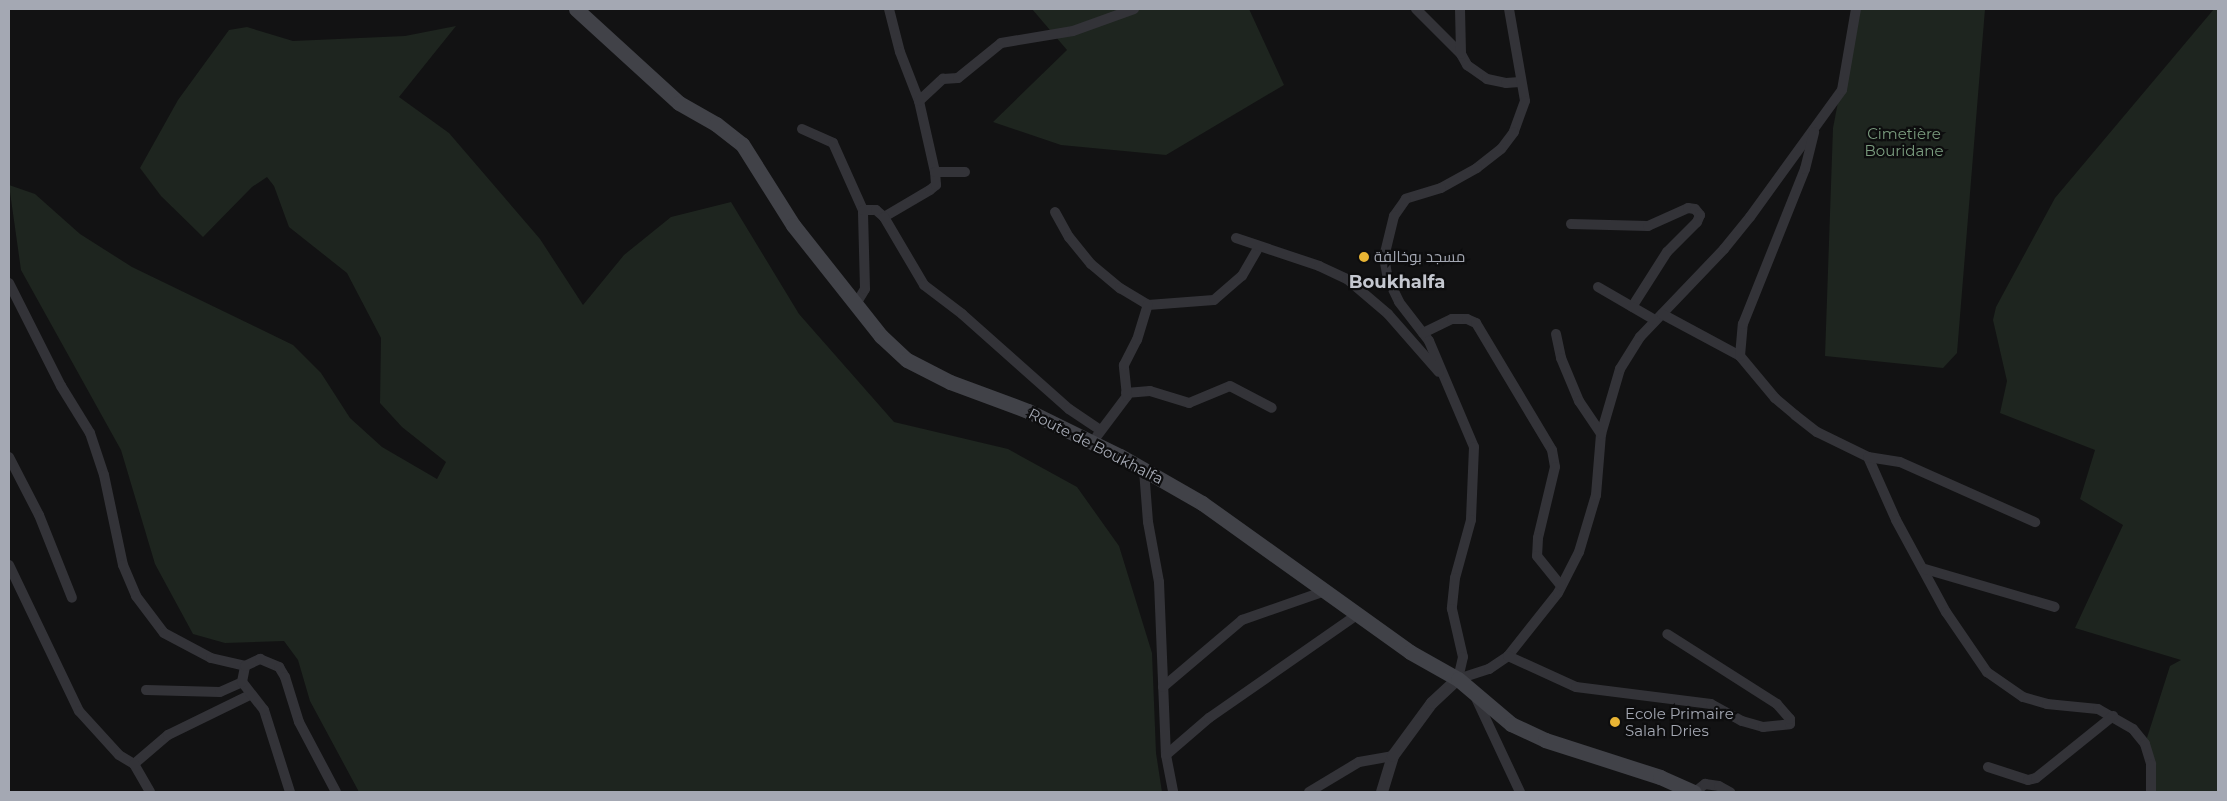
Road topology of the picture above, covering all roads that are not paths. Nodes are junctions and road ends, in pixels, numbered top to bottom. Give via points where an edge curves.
1 (576, 9) edge
2 (889, 9) edge
3 (1134, 9) edge
4 (1460, 9) edge
5 (1509, 9) edge
6 (1856, 9) edge
7 (1419, 10) edge
8 (1461, 54) junction
9 (1520, 82) junction
10 (919, 101) junction
11 (1816, 126) junction
12 (802, 129) dead end
13 (934, 172) junction
14 (965, 172) dead end
15 (863, 210) junction
16 (1055, 212) dead end
17 (884, 217) junction
18 (1570, 224) dead end
19 (1236, 238) dead end
20 (1258, 248) junction
21 (9, 283) edge
22 (1598, 287) dead end
23 (856, 304) junction
24 (1148, 305) junction
25 (1632, 307) junction
26 (1658, 317) junction
27 (1423, 333) junction
28 (1556, 334) dead end
29 (1740, 356) junction
30 (1445, 378) junction
31 (1126, 393) junction
32 (1272, 408) dead end
33 (1601, 434) junction
34 (1096, 436) junction
35 (9, 457) edge
36 (1868, 457) junction
37 (1144, 470) junction
38 (2035, 522) dead end
39 (9, 565) edge
40 (1925, 569) junction
41 (1561, 586) junction
42 (1325, 591) junction
43 (72, 598) dead end
44 (2055, 607) dead end
45 (1358, 614) junction
46 (1667, 634) dead end
47 (1508, 656) junction
48 (244, 666) junction
49 (1458, 679) junction
50 (242, 682) junction
51 (1163, 687) junction
52 (146, 690) dead end
53 (1473, 690) junction
54 (250, 695) junction
55 (2113, 716) junction
56 (1166, 755) junction
57 (1393, 756) junction
58 (134, 764) junction
59 (1988, 767) dead end
60 (150, 792) edge
61 (290, 792) edge
62 (336, 792) edge
63 (1172, 792) edge
64 (1309, 792) edge
65 (1382, 792) edge
66 (1520, 792) edge
67 (1694, 792) edge
68 (1730, 792) edge
69 (2150, 792) edge

1 - 23 main road, Route de Boukhalfa via 678,103 716,124 742,144 793,225
2 - 10 street via 900,52
3 - 10 street via 1073,31 1001,43 958,78 943,79
4 - 8 street
5 - 9 street
6 - 11 street via 1842,90
7 - 8 street
8 - 9 street via 1467,65 1487,79
9 - 27 street via 1525,101 1514,132 1505,145 1458,179 1415,195 1399,207 1389,231 1384,257 1388,280 1399,302
10 - 13 street
11 - 26 street via 1724,249
11 - 29 street via 1805,170 1743,324
12 - 15 street via 833,144
13 - 14 street
13 - 17 street via 936,185
15 - 17 street via 876,210
15 - 23 street via 865,289
16 - 24 street via 1091,264 1120,288
17 - 34 street via 924,285 962,314
18 - 25 street via 1648,226 1688,208 1696,209 1700,215 1697,222 1667,252
19 - 20 street
20 - 24 street via 1242,276 1214,300
20 - 30 street via 1287,254 1347,279 1388,314
21 - 48 street via 61,386 90,434 104,474 123,566 136,596 164,633 211,658
22 - 25 street
23 - 34 main road, Route de Boukhalfa via 893,349 919,368
24 - 31 street via 1137,340 1124,365
25 - 26 street
26 - 29 street
26 - 33 street via 1640,337 1620,369
27 - 30 street
27 - 41 street via 1452,319 1476,323 1552,450 1555,467 1537,556
28 - 33 street via 1561,358 1580,401
29 - 36 street via 1775,398 1795,415 1818,432
30 - 49 street via 1474,447 1471,520 1455,578 1453,602 1463,657
31 - 32 street via 1150,391 1189,403 1230,386
31 - 34 street
33 - 41 street via 1596,495 1579,552
34 - 37 main road, Route de Boukhalfa
35 - 43 street via 39,516
36 - 38 street via 1900,462
36 - 40 street via 1896,520
37 - 42 main road, Route de Boukhalfa via 1202,503
37 - 51 street via 1148,522 1159,582
39 - 58 street via 79,711 118,756
40 - 44 street
40 - 55 street via 1946,612 1987,672 2023,697 2047,704 2098,709
41 - 47 street
42 - 45 main road, Route de Boukhalfa
42 - 51 street via 1242,620
45 - 49 main road, Route de Boukhalfa via 1410,652
45 - 56 street via 1209,718
46 - 47 street via 1777,704 1790,719 1790,724 1763,727 1742,721 1711,704 1561,683
47 - 49 street via 1489,669
48 - 50 street
48 - 62 street via 260,659 279,667 299,722
49 - 53 main road, Route de Boukhalfa
49 - 57 street via 1432,703
50 - 52 street via 220,692
50 - 54 street
51 - 56 street
53 - 66 street
53 - 67 main road, Route de Boukhalfa via 1496,713 1530,734 1660,777
54 - 58 street via 168,735
54 - 61 street via 264,710
55 - 59 street via 2036,778 2028,780
55 - 69 street via 2133,729 2145,744 2151,764
56 - 63 street
57 - 64 street via 1359,762
57 - 65 street
58 - 60 street
67 - 68 street via 1705,784

